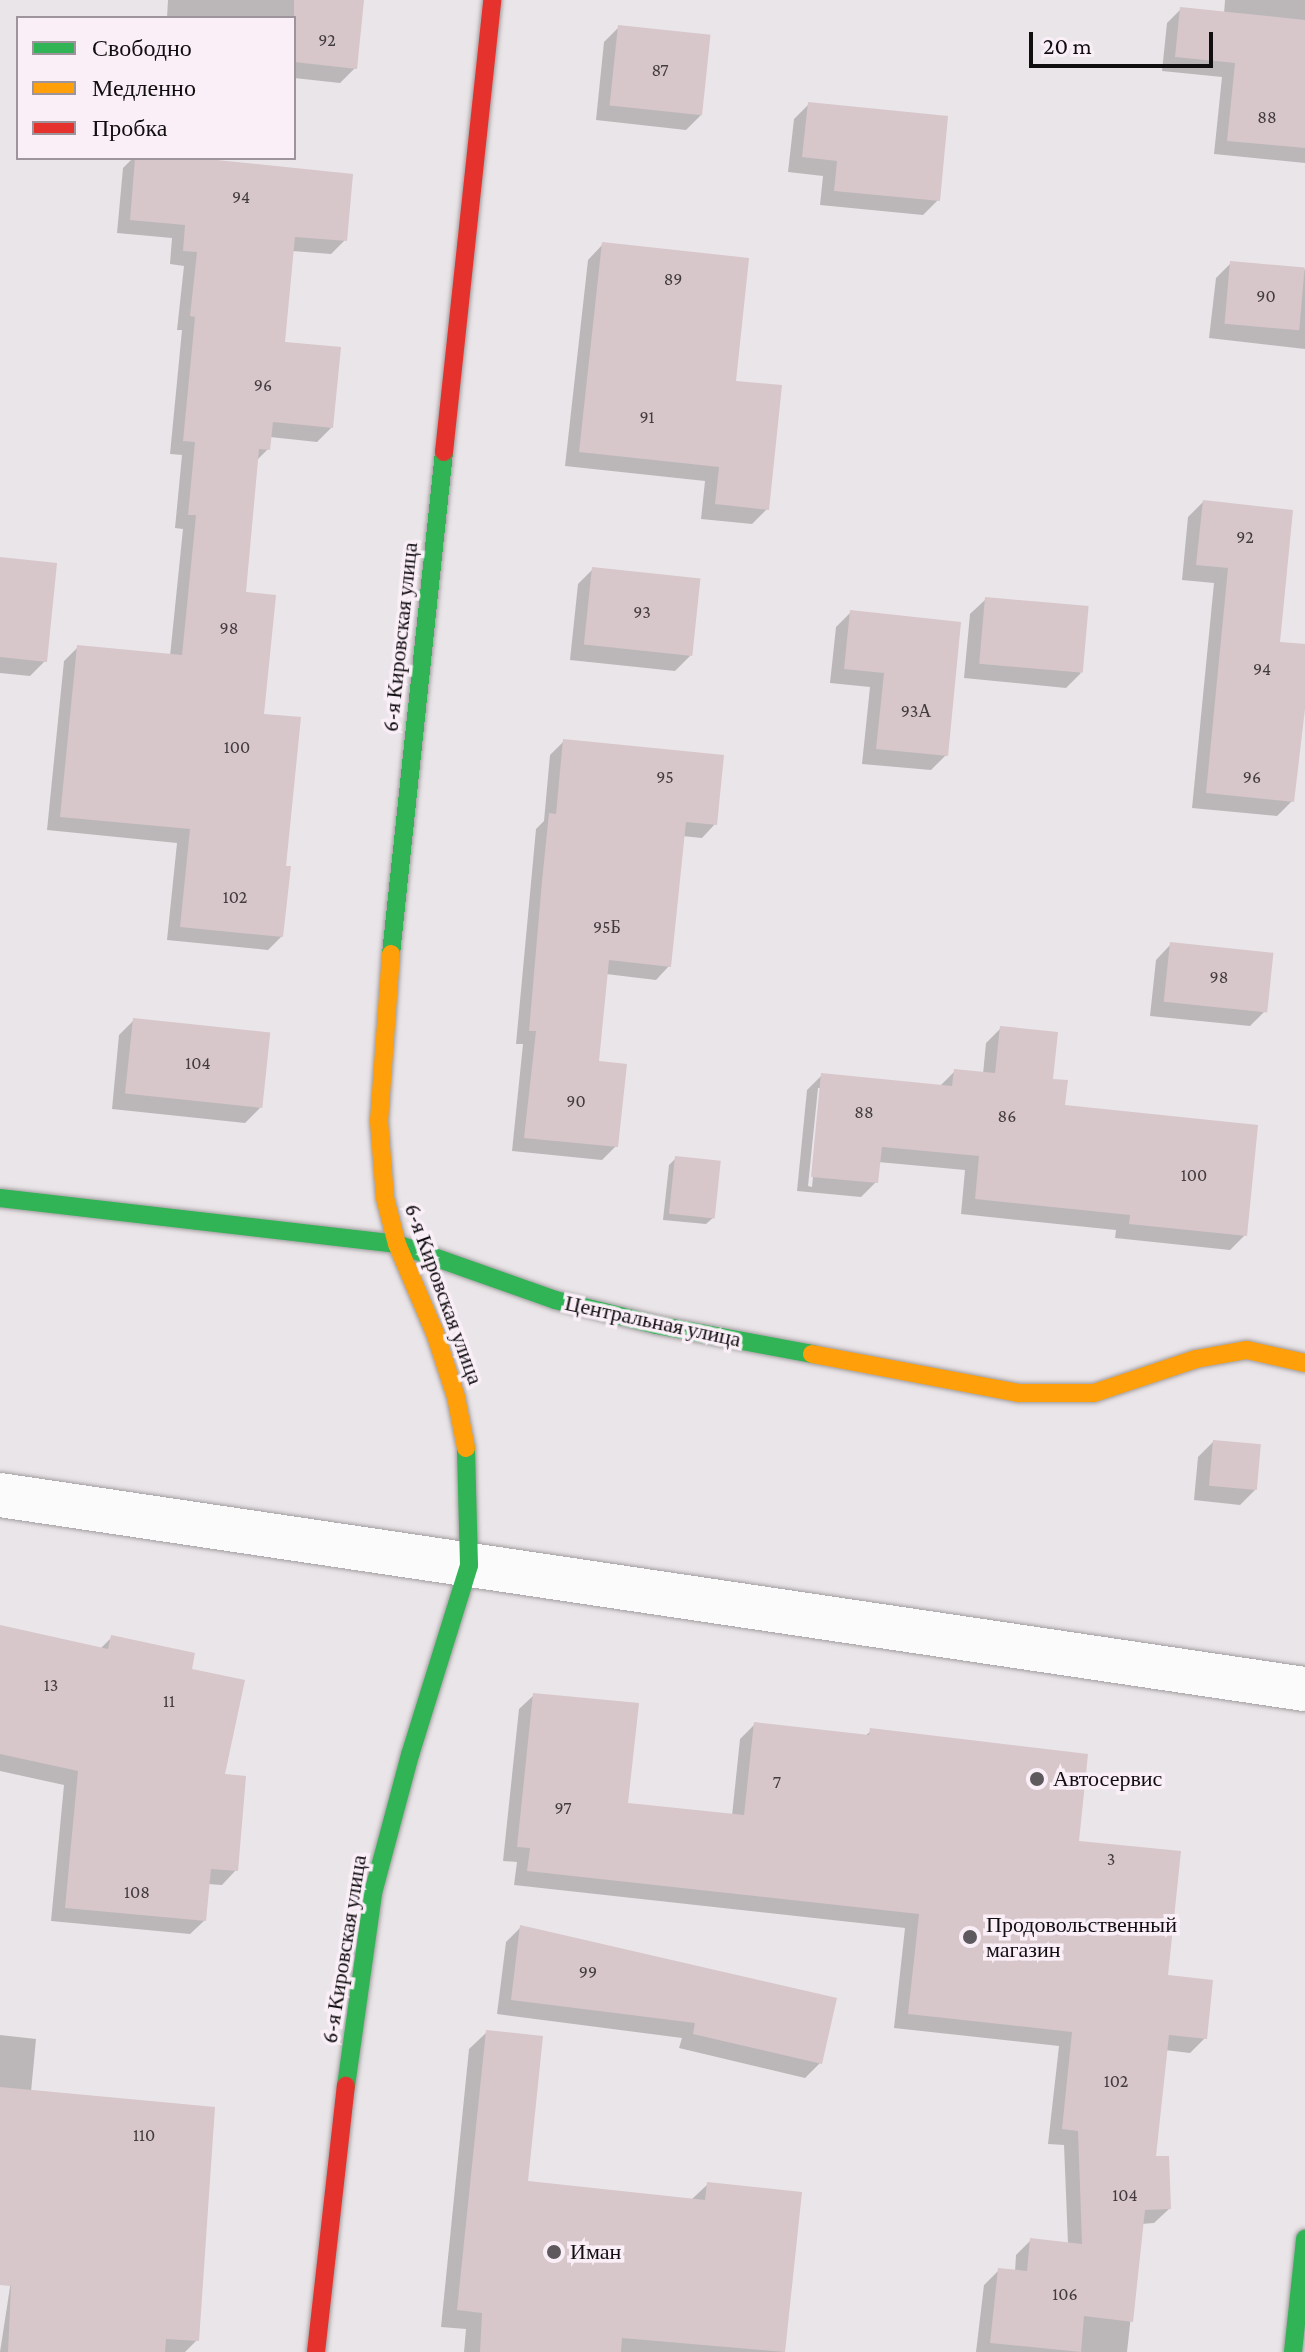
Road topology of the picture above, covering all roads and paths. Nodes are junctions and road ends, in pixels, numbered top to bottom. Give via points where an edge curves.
1 (492, 0) edge
2 (0, 1198) edge
3 (397, 1244) junction
4 (1305, 1363) edge
5 (0, 1495) edge
6 (469, 1565) junction
7 (1305, 1689) edge
8 (1305, 2239) edge
9 (316, 2352) edge
10 (1293, 2352) edge

1 - 3 street, 6-я Кировская улица via 384,1018 379,1121 385,1198
2 - 3 street, Центральная улица
3 - 4 street, Центральная улица via 555,1300 657,1325 1019,1393 1094,1393 1196,1359 1247,1350
3 - 6 street, 6-я Кировская улица via 456,1397 466,1443
5 - 6 street
6 - 7 street
6 - 9 street, 6-я Кировская улица via 373,1893
8 - 10 street

